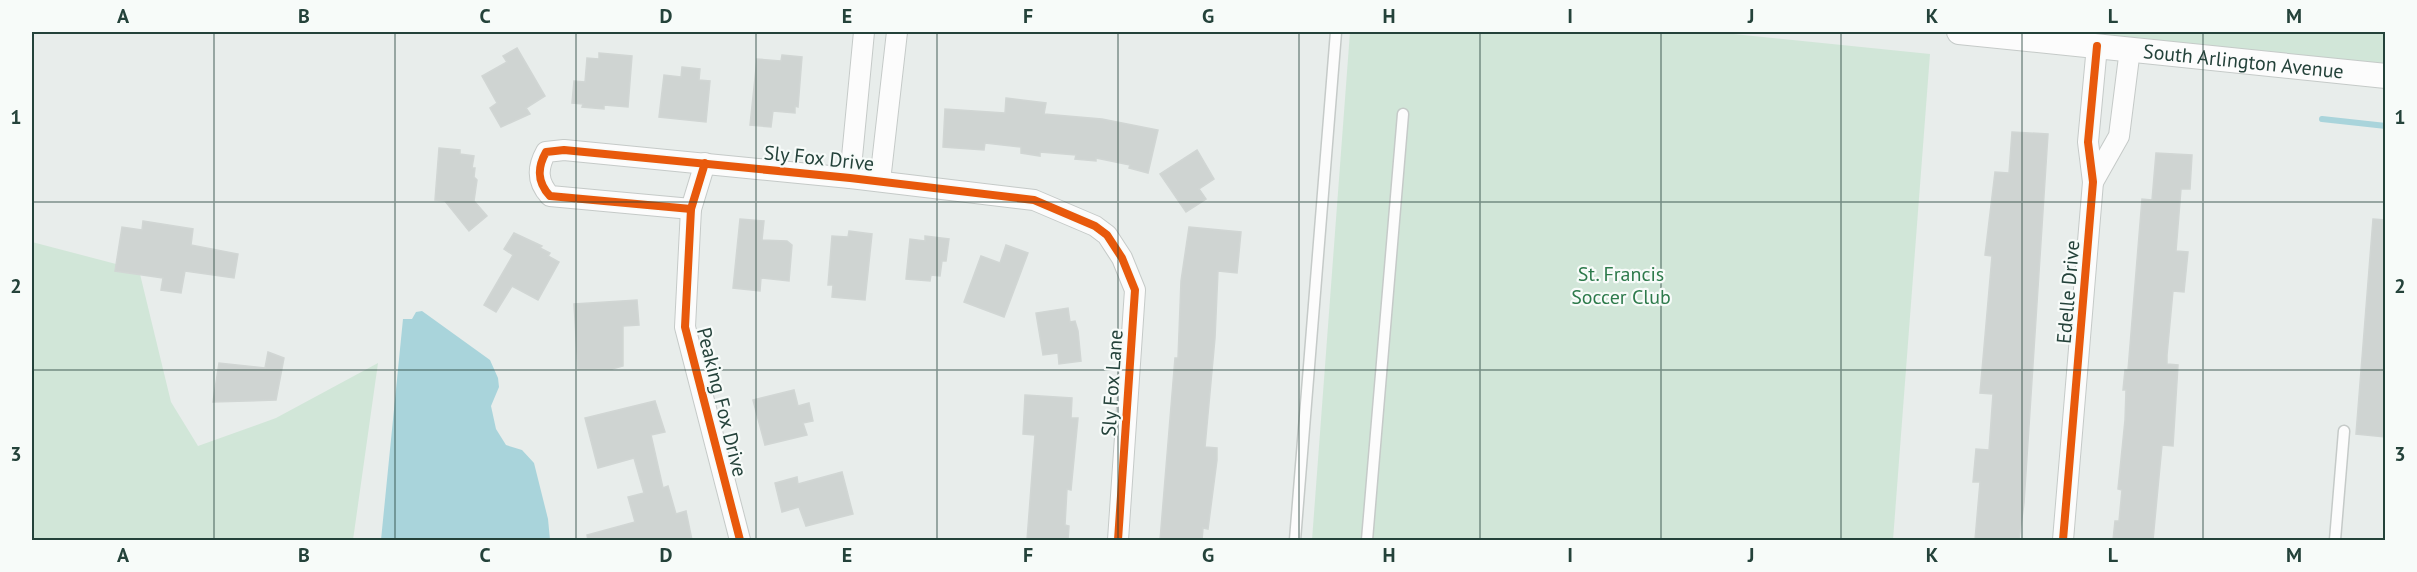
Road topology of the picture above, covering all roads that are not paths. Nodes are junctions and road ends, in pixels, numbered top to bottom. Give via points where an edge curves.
1 (864, 32) edge
2 (897, 32) edge
3 (1336, 32) edge
4 (1959, 32) edge
5 (2097, 46) junction
6 (2130, 49) junction
7 (2385, 76) edge
8 (1403, 114) dead end
9 (705, 163) junction
10 (850, 178) junction
11 (880, 181) junction
12 (2093, 182) junction
13 (691, 209) junction
14 (1107, 235) joint
15 (2344, 431) dead end
16 (740, 540) edge
17 (1118, 540) edge
18 (1295, 540) edge
19 (1367, 540) edge
20 (2063, 540) edge
21 (2335, 540) edge

1 - 10 street
2 - 11 street
3 - 18 lane
4 - 5 street, South Arlington Avenue
5 - 6 street, South Arlington Avenue
5 - 12 street, Edelle Drive via 2088,142
6 - 7 street, South Arlington Avenue
6 - 12 street via 2119,136
8 - 19 lane
9 - 10 street, Sly Fox Drive
9 - 13 street, Peaking Fox Drive
9 - 13 street, Sly Fox Drive via 564,150 546,152 539,164 539,177 550,196
10 - 11 street, Sly Fox Drive
11 - 14 street, Sly Fox Drive via 1034,200
12 - 20 street, Edelle Drive
13 - 16 street, Peaking Fox Drive via 685,327
14 - 17 street, Sly Fox Lane via 1135,290
15 - 21 lane

